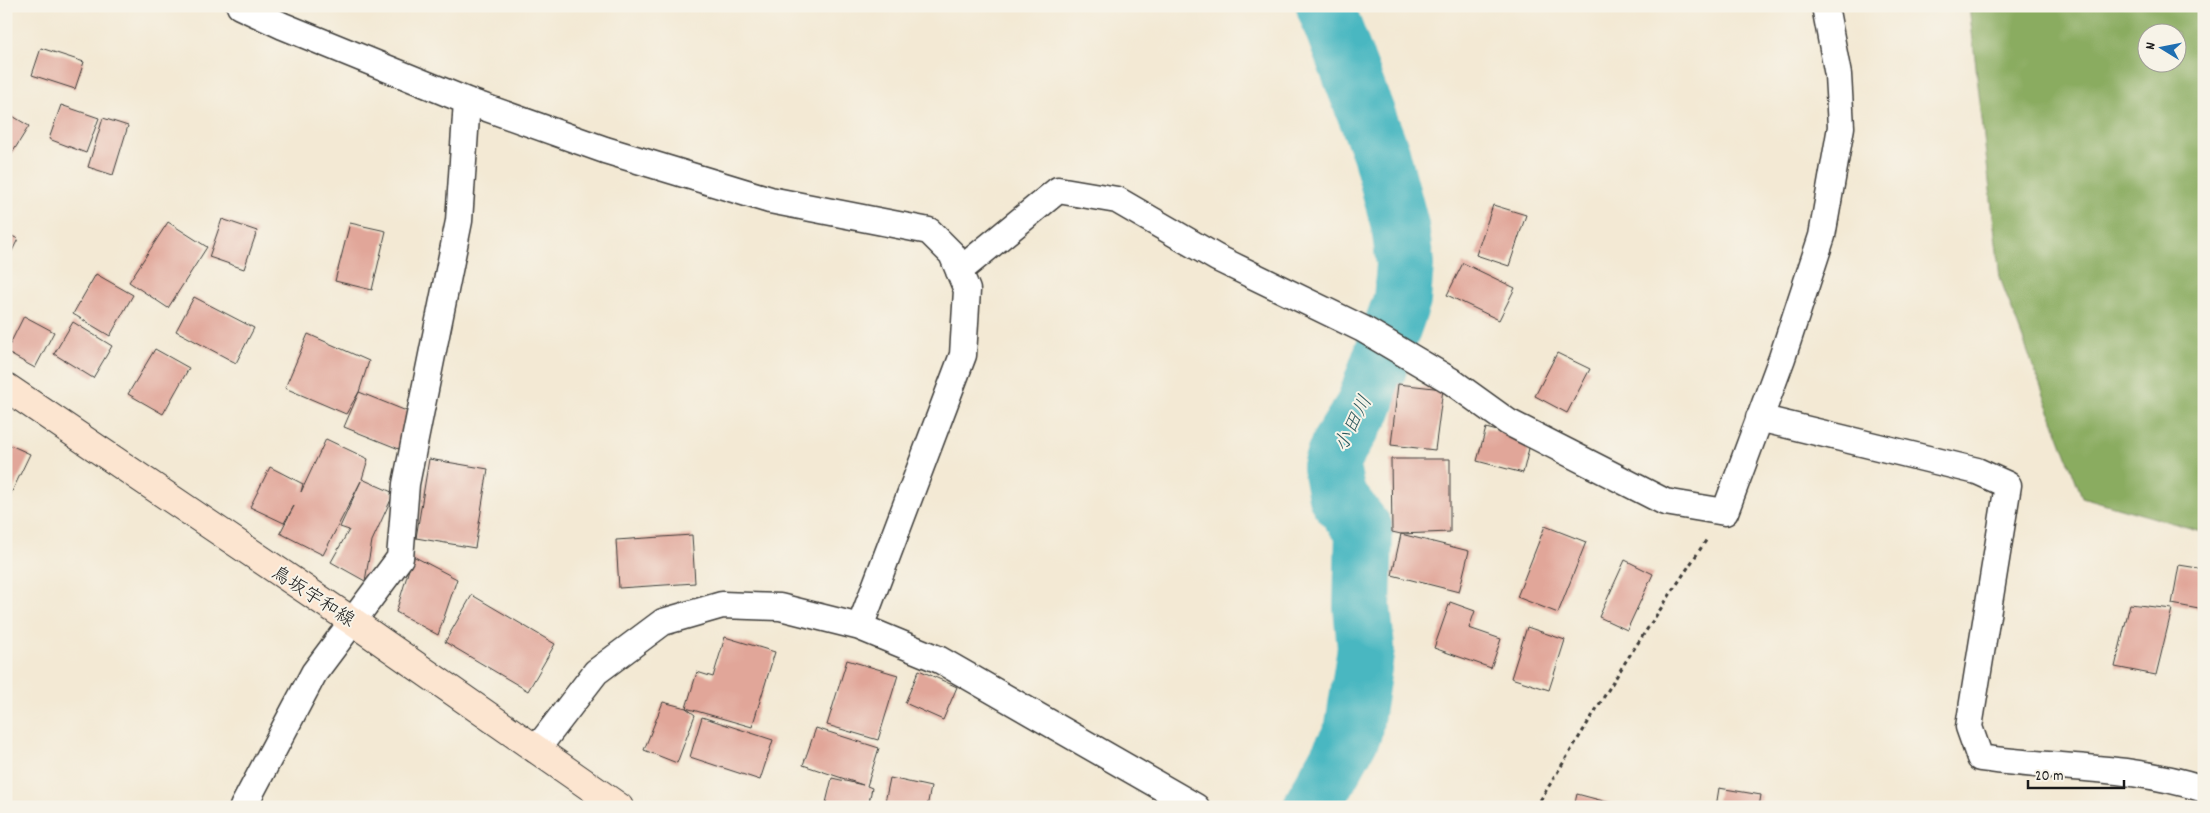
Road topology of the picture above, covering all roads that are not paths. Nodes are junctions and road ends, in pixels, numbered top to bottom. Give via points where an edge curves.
1 (240, 6) edge
2 (1825, 6) edge
3 (467, 101) junction
4 (959, 271) junction
5 (6, 387) edge
6 (1759, 418) junction
7 (352, 620) junction
8 (860, 627) junction
9 (536, 750) junction
10 (2204, 789) edge
11 (243, 807) edge
12 (619, 807) edge
13 (1196, 807) edge

1 - 3 street
2 - 6 street via 1838,74 1841,127 1822,236
3 - 4 street via 605,150 770,200 929,231 952,254
3 - 7 street via 459,222 406,484 400,558
4 - 6 street via 1058,190 1117,200 1217,258 1363,329 1451,382 1508,422 1665,502 1725,512
4 - 8 street via 967,290 963,355
5 - 7 main road, 鳥坂宇和線
6 - 10 street via 1977,471 2008,485 1969,727 1980,758 2170,778
7 - 9 main road, 鳥坂宇和線
7 - 11 street via 314,673
8 - 9 street via 780,607 722,605 663,622 596,672
8 - 13 street via 940,660
9 - 12 main road, 鳥坂宇和線

